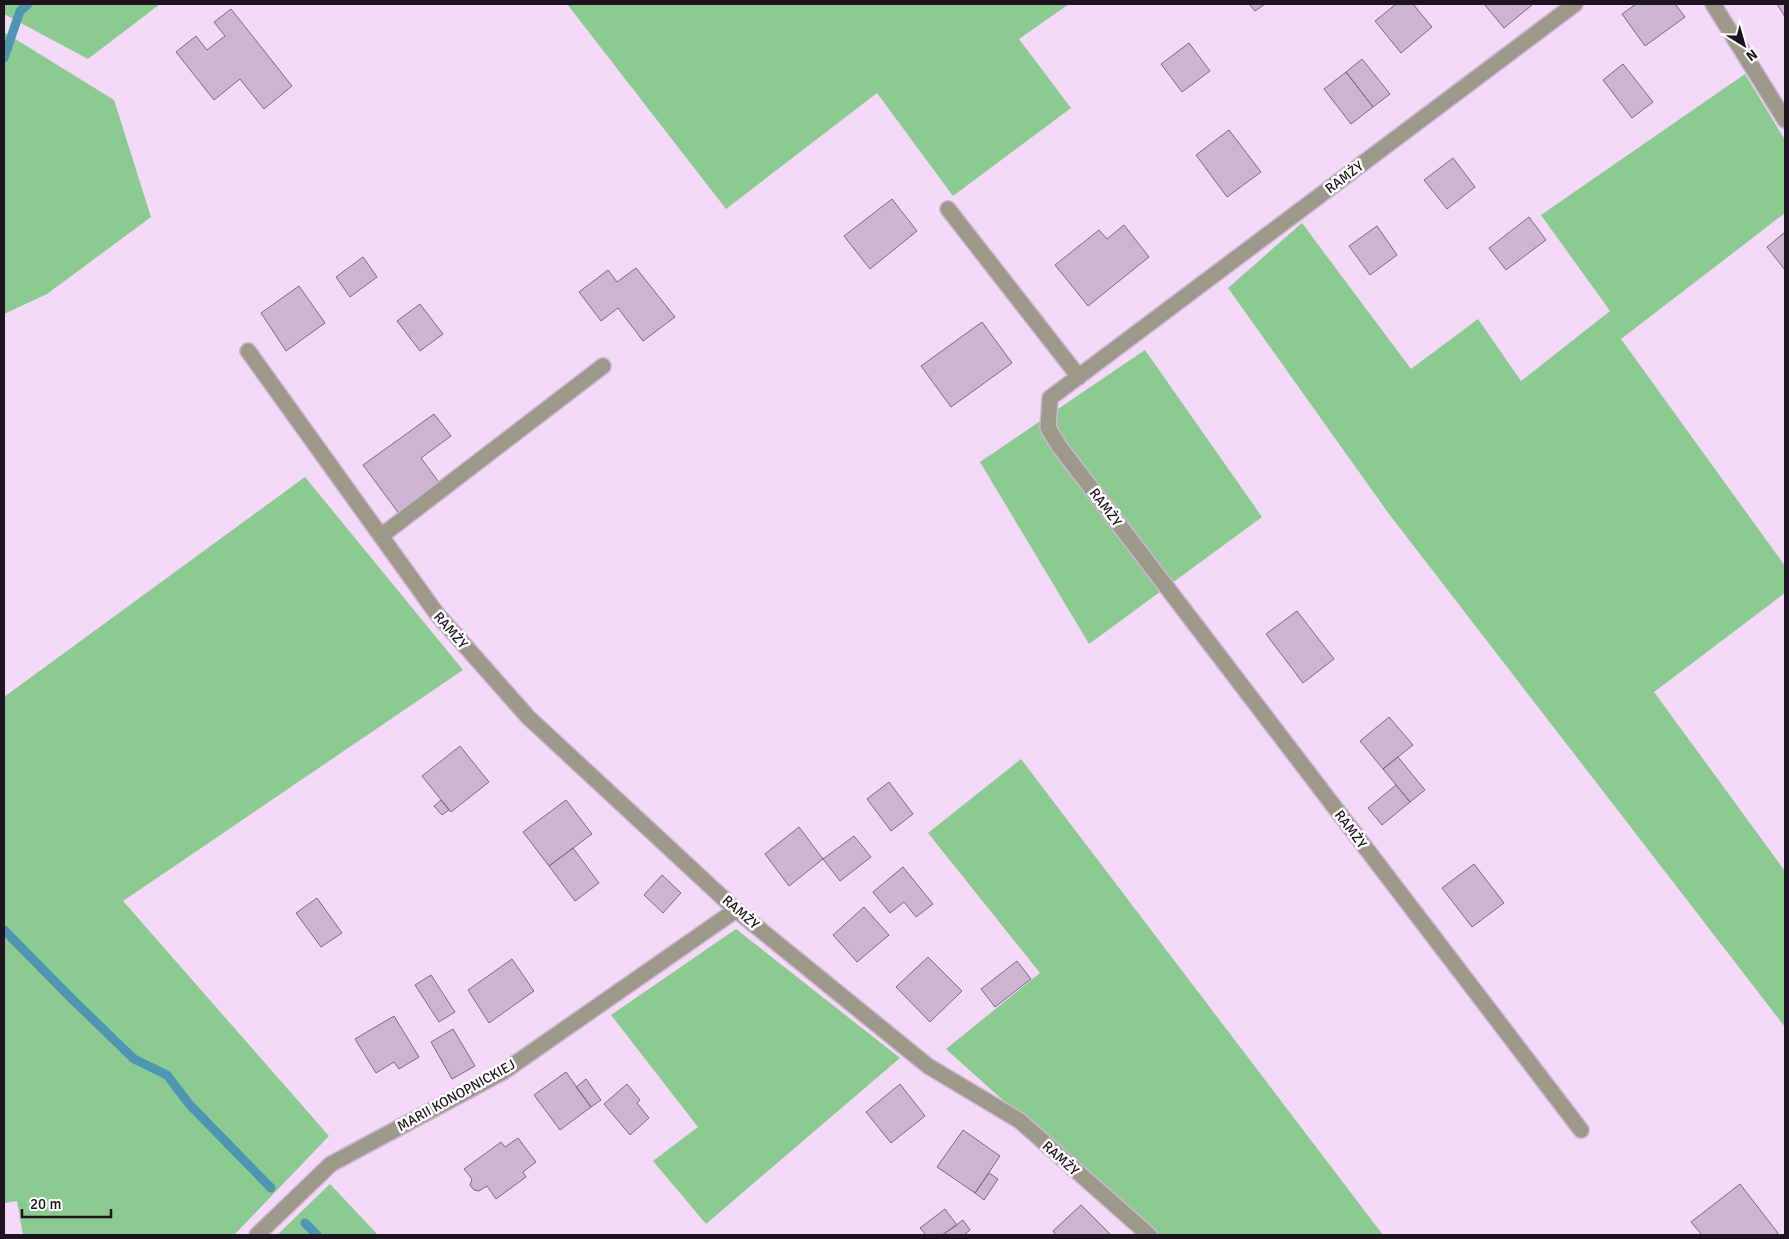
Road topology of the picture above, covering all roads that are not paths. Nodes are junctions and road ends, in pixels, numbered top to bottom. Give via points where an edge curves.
1 (1575, 4) edge
2 (1713, 4) edge
3 (1785, 120) edge
4 (948, 209) dead end
5 (248, 351) dead end
6 (603, 366) dead end
7 (1078, 377) junction
8 (382, 536) junction
9 (736, 910) junction
10 (1581, 1130) dead end
11 (257, 1235) edge
12 (1149, 1235) edge

1 - 7 street, RAMŻY
2 - 3 street
4 - 7 street
5 - 8 street, RAMŻY
6 - 8 street
7 - 10 street, RAMŻY via 1050,398 1048,428 1059,446
8 - 9 street, RAMŻY via 437,614 528,717
9 - 11 street, MARII KONOPNICKIEJ via 503,1072 331,1164
9 - 12 street, RAMŻY via 928,1066 1020,1121

